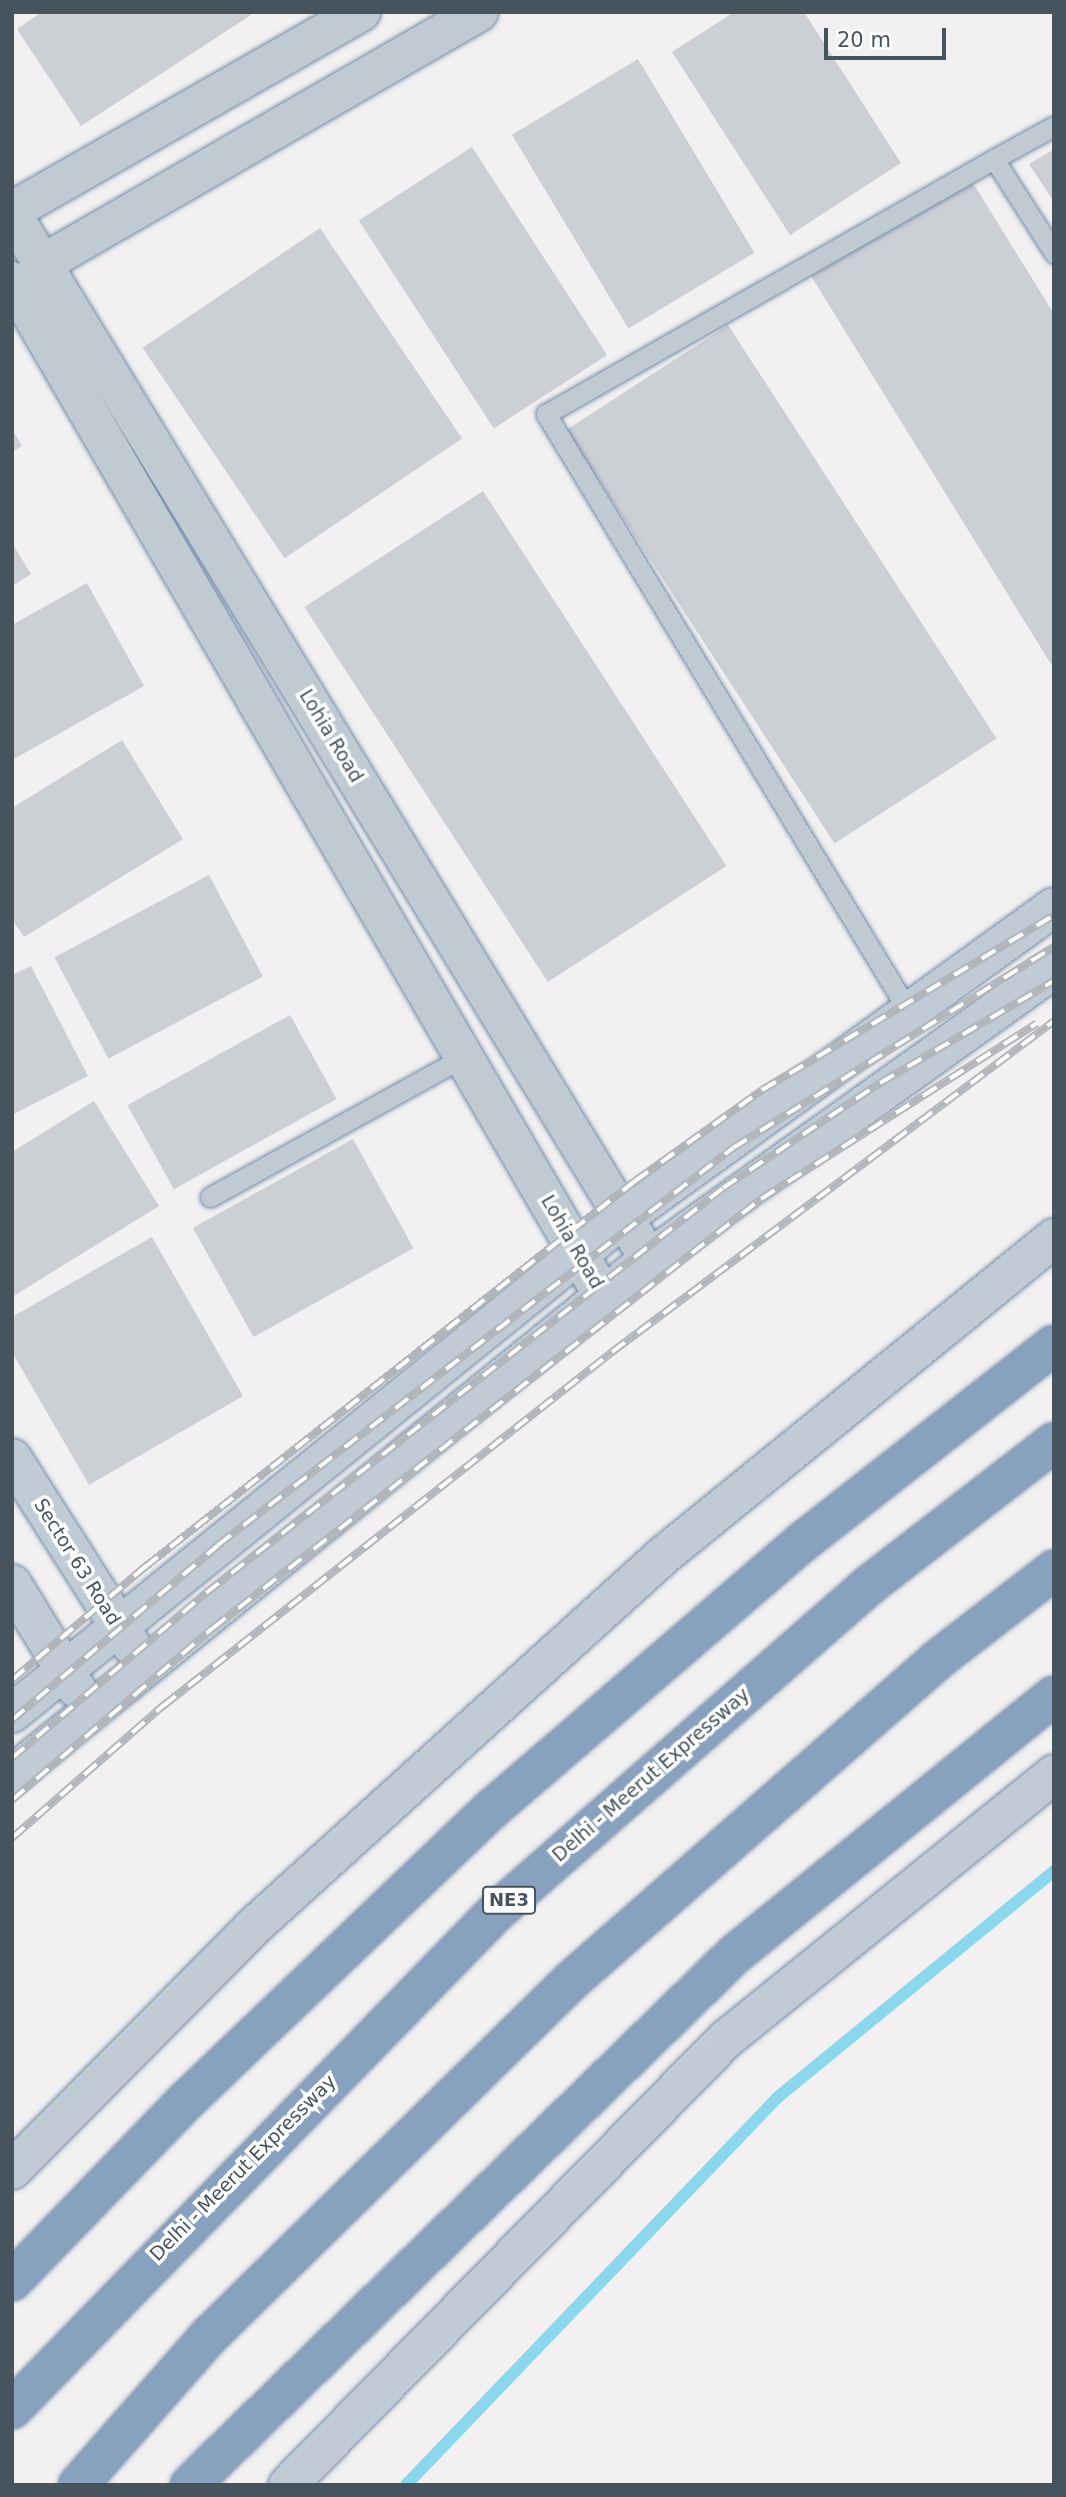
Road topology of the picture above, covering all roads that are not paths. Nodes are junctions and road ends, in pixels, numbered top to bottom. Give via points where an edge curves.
1 (361, 12) edge
2 (480, 12) edge
3 (1054, 126) edge
4 (993, 159) junction
5 (12, 213) edge
6 (1054, 253) edge
7 (27, 273) edge
8 (1054, 907) edge
9 (1054, 969) edge
10 (909, 1012) junction
11 (464, 1057) junction
12 (210, 1197) dead end
13 (625, 1217) junction
14 (1054, 1238) edge
15 (579, 1254) junction
16 (649, 1259) junction
17 (603, 1296) junction
18 (1054, 1345) edge
19 (1054, 1442) edge
20 (12, 1458) edge
21 (1054, 1570) edge
22 (12, 1584) edge
23 (117, 1626) junction
24 (144, 1664) junction
25 (61, 1668) junction
26 (1054, 1696) edge
27 (91, 1710) junction
28 (12, 1713) edge
29 (1054, 1774) edge
30 (12, 1775) edge
31 (12, 2170) edge
32 (12, 2281) edge
33 (12, 2409) edge
34 (78, 2485) edge
35 (190, 2485) edge
36 (288, 2485) edge

1 - 5 street
2 - 7 street
3 - 4 lane
4 - 6 lane
4 - 10 lane via 546,415
5 - 7 street, Lohia Road
7 - 11 street, Lohia Road
7 - 13 street, Lohia Road
8 - 10 street
9 - 16 street
10 - 13 street
11 - 12 lane
11 - 15 street, Lohia Road
13 - 15 street
13 - 16 street, Lohia Road
14 - 31 street via 664,1555 253,1927
15 - 17 street, Lohia Road
15 - 23 street
16 - 17 street
17 - 24 street
18 - 32 highway via 805,1540 493,1808 188,2099
19 - 33 highway, Delhi - Meerut Expressway / NE3 via 868,1586 497,1911 67,2346
20 - 23 street, Sector 63 Road
21 - 34 highway via 936,1660 572,1980 210,2334
22 - 25 street
23 - 24 street, Sector 63 Road
23 - 25 street
24 - 27 street
25 - 27 street
25 - 28 street
26 - 35 highway via 735,1954
27 - 30 street
29 - 36 street via 726,2039

